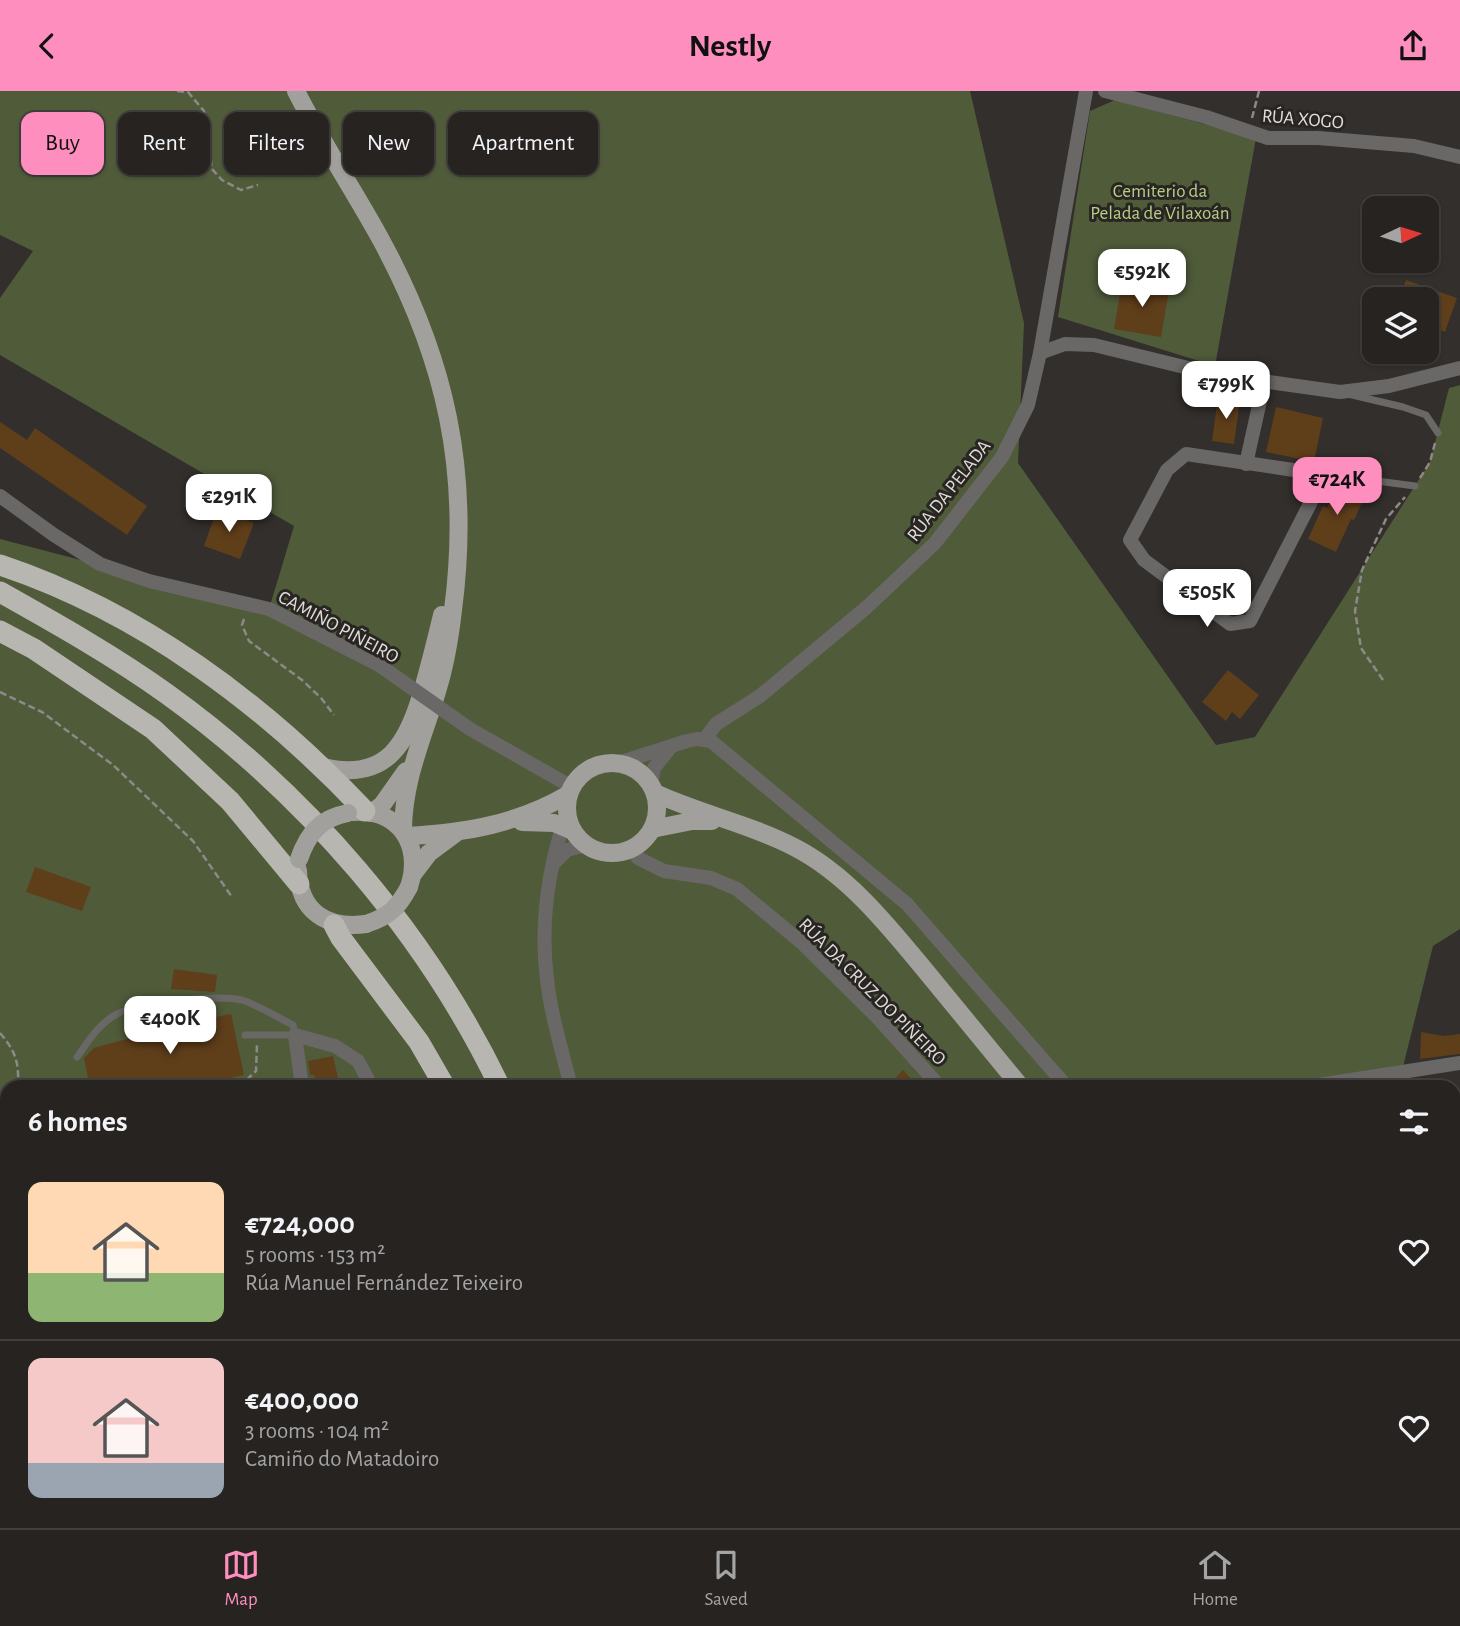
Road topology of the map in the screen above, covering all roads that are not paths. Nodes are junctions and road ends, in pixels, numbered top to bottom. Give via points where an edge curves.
1 (296, 91) edge
2 (1086, 91) edge
3 (1105, 91) edge
4 (1460, 157) edge
5 (1040, 353) junction
6 (1460, 368) edge
7 (1264, 383) junction
8 (1340, 392) junction
9 (1438, 433) road end
10 (1246, 464) junction
11 (1307, 472) junction
12 (1415, 486) road end
13 (0, 496) edge
14 (0, 565) edge
15 (459, 566) junction
16 (0, 592) edge
17 (0, 631) edge
18 (705, 739) junction
19 (671, 747) junction
20 (413, 759) junction
21 (618, 763) junction
22 (323, 767) junction
23 (653, 789) junction
24 (570, 791) junction
25 (361, 812) junction
26 (503, 823) junction
27 (567, 823) junction
28 (740, 826) junction
29 (652, 829) junction
30 (405, 833) junction
31 (456, 833) junction
32 (586, 845) junction
33 (632, 849) junction
34 (552, 865) junction
35 (411, 880) junction
36 (299, 884) junction
37 (334, 925) junction
38 (245, 1035) dead end
39 (295, 1035) junction
40 (77, 1057) dead end
41 (1460, 1063) edge
42 (301, 1080) edge
43 (368, 1080) edge
44 (441, 1080) edge
45 (496, 1080) edge
46 (568, 1080) edge
47 (934, 1080) edge
48 (1015, 1080) edge
49 (1061, 1080) edge
50 (1351, 1080) edge

1 - 15 main road via 380,239 437,366 452,433 460,505
2 - 5 street, RÚA DA PELADA
3 - 4 street, RÚA XOGO via 1268,138 1414,146
5 - 7 street via 1065,344 1094,345
5 - 18 street, RÚA DA PELADA via 1028,405 1002,457 935,543 867,607 760,696 716,724
6 - 8 street via 1390,386
7 - 8 street
7 - 10 street
8 - 9 lane via 1426,415
10 - 11 street
10 - 11 street via 1185,454 1167,470 1130,540 1144,560 1230,624 1251,621 1316,492
11 - 12 lane
13 - 24 street, CAMIÑO PIÑEIRO, bridge via 100,564 149,581 269,609 379,665
14 - 22 highway via 79,597 187,658
15 - 20 main road via 448,650
15 - 22 main road via 444,603 414,722 399,747 378,765 360,771
16 - 45 highway via 66,628 167,694 287,796 337,847 430,965
17 - 36 highway via 153,729 230,801
18 - 19 street
18 - 49 street via 907,904
19 - 21 street
19 - 23 street via 654,768
20 - 25 main road via 382,805
20 - 30 main road via 403,810
21 - 23 main road via 633,768
21 - 24 main road via 591,768
22 - 25 highway
23 - 28 main road via 684,807
23 - 29 main road via 657,812
24 - 26 main road via 547,807
24 - 27 main road
25 - 30 main road via 388,818
25 - 36 main road, bridge via 336,815 318,825 299,859
26 - 27 main road
26 - 31 main road
27 - 32 main road
27 - 34 street
28 - 29 main road via 692,821
28 - 48 main road via 796,848 877,912
29 - 33 main road
30 - 31 main road
30 - 35 main road via 414,861
31 - 35 main road via 429,853
32 - 33 main road via 604,853
32 - 34 street via 567,850
33 - 47 street, RÚA DA CRUZ DO PIÑEIRO via 638,858 664,871 711,878 737,888 801,942
34 - 46 street via 544,952
35 - 37 main road, bridge via 394,911 384,918
36 - 37 main road via 312,909
37 - 44 highway via 419,1042
38 - 39 lane
39 - 40 lane via 293,1025 242,1000 172,1002 117,1014 98,1029
39 - 42 street
39 - 43 street via 335,1046 358,1062
41 - 50 street

